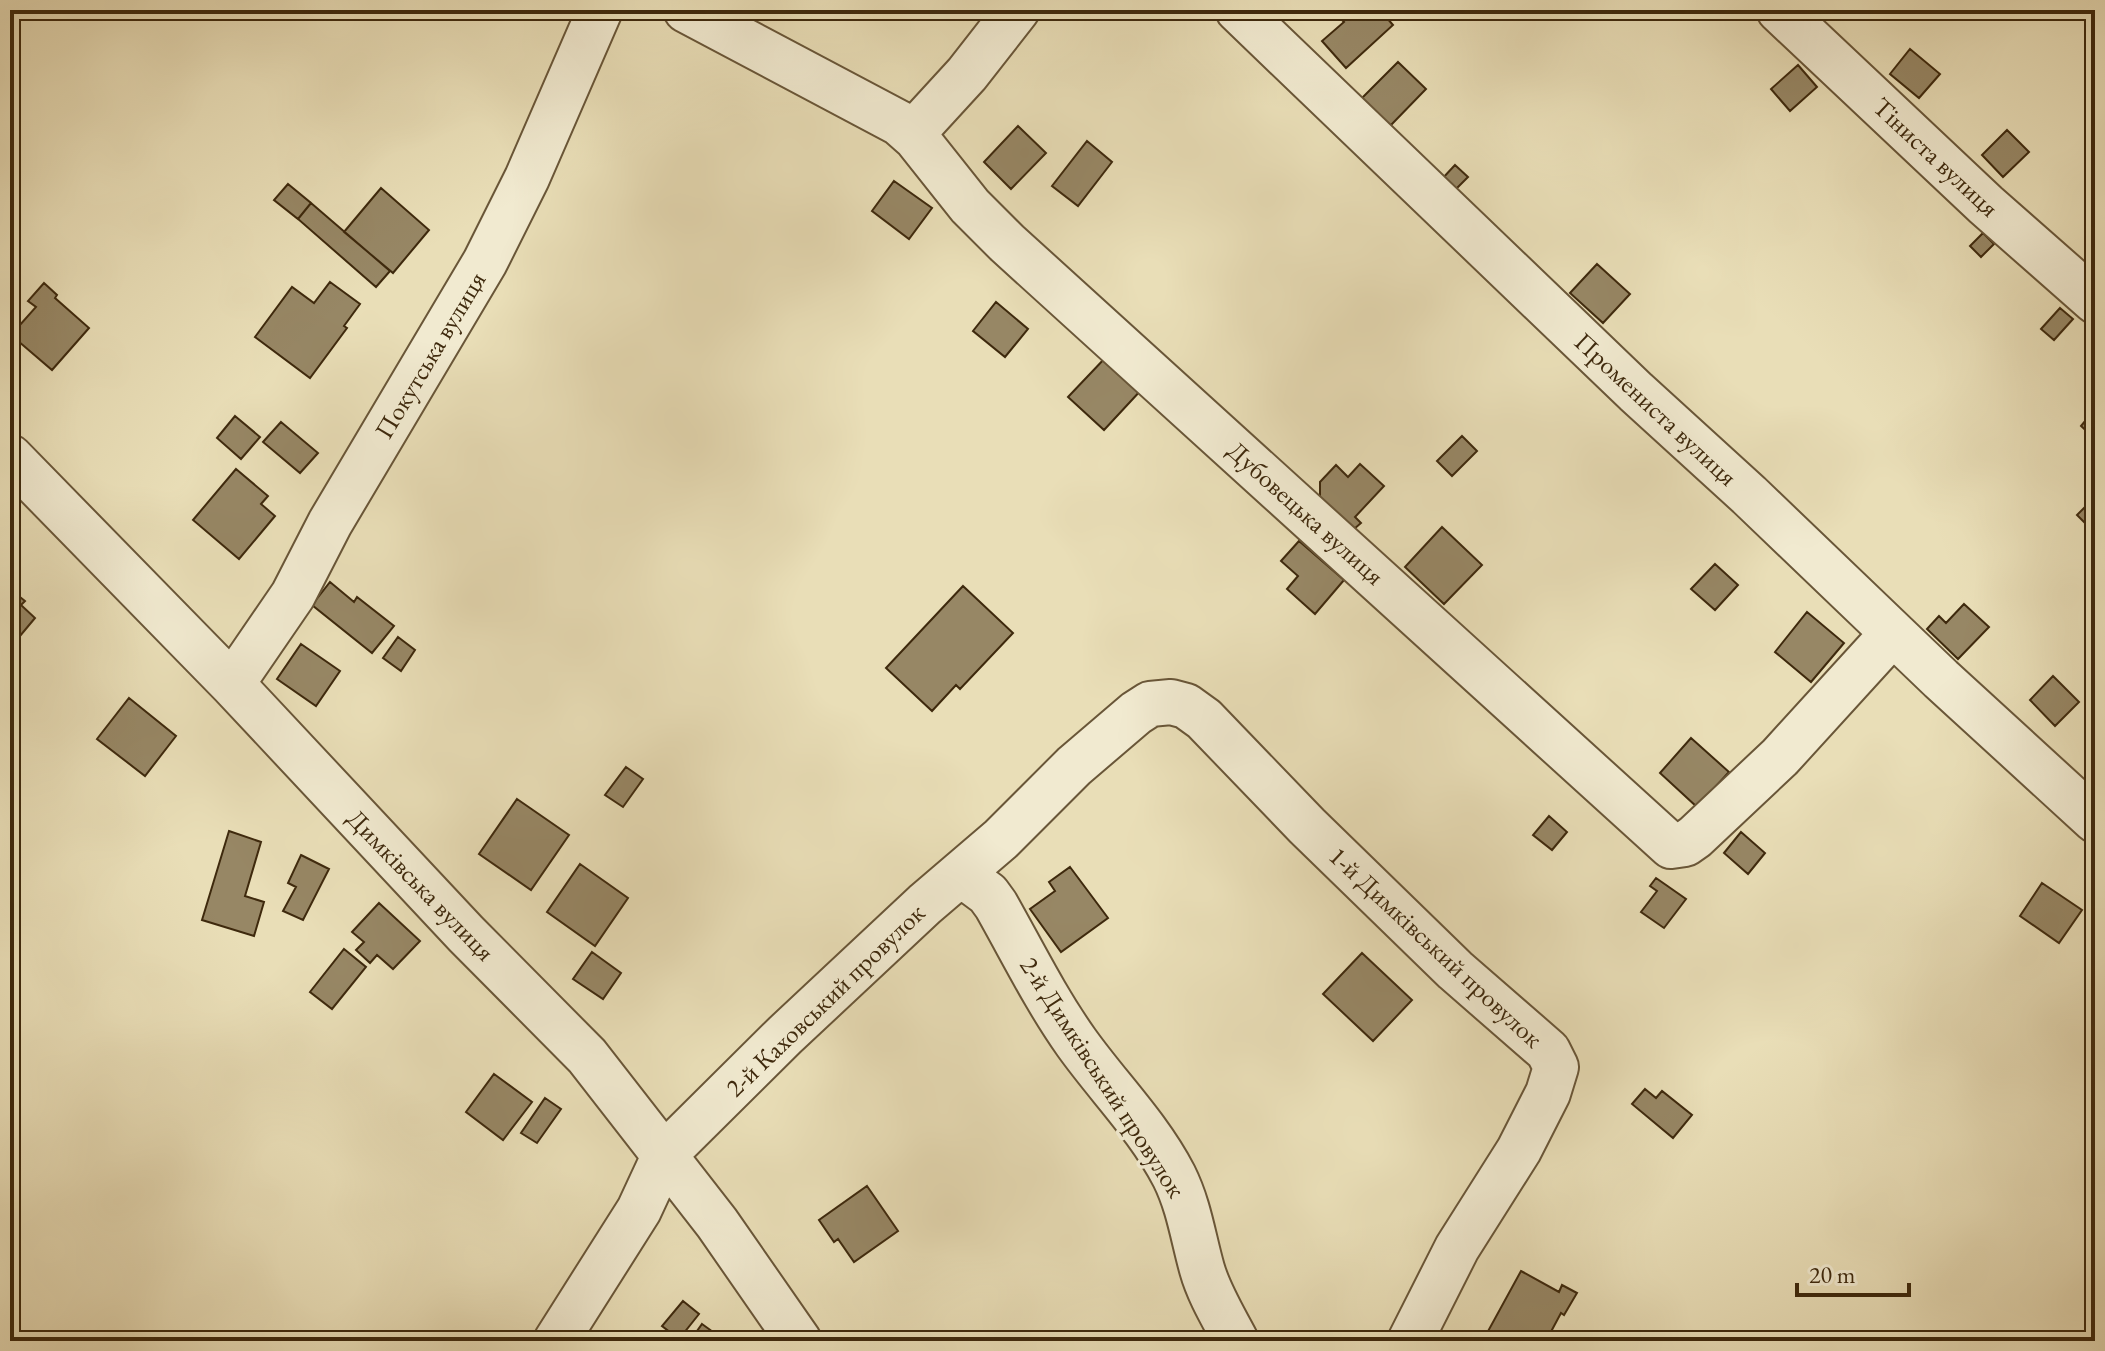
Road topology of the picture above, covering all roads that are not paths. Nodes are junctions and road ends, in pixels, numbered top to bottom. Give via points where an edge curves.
1 (600, 10) edge
2 (686, 10) edge
3 (1017, 10) edge
4 (1238, 10) edge
5 (1779, 10) edge
6 (912, 134) junction
7 (2095, 301) edge
8 (10, 457) edge
9 (1893, 633) junction
10 (232, 684) junction
11 (1150, 704) joint
12 (2086, 812) edge
13 (961, 874) junction
14 (665, 1154) junction
15 (556, 1341) edge
16 (799, 1341) edge
17 (1236, 1341) edge
18 (1410, 1341) edge

1 - 10 street, Покутська вулиця via 485,262 293,595
2 - 6 street, Дубовецька вулиця
3 - 6 street
4 - 9 street, Промениста вулиця
5 - 7 street, Тіниста вулиця
6 - 9 street, Дубовецька вулиця via 1007,243 1671,846 1695,837 1769,768
8 - 10 street, Димківська вулиця
9 - 12 street, Промениста вулиця
10 - 14 street, Димківська вулиця via 587,1056
11 - 13 street, 2-й Каховський провулок via 1074,766
11 - 18 street, 1-й Димківський провулок via 1186,706 1204,719 1398,915 1552,1056 1555,1074 1533,1124 1457,1248
13 - 14 street, 2-й Каховський провулок
13 - 17 street, 2-й Димківський провулок via 996,905 1055,1012 1172,1173 1187,1205 1206,1280
14 - 15 street, 2-й Каховський провулок via 639,1210
14 - 16 street, Димківська вулиця

